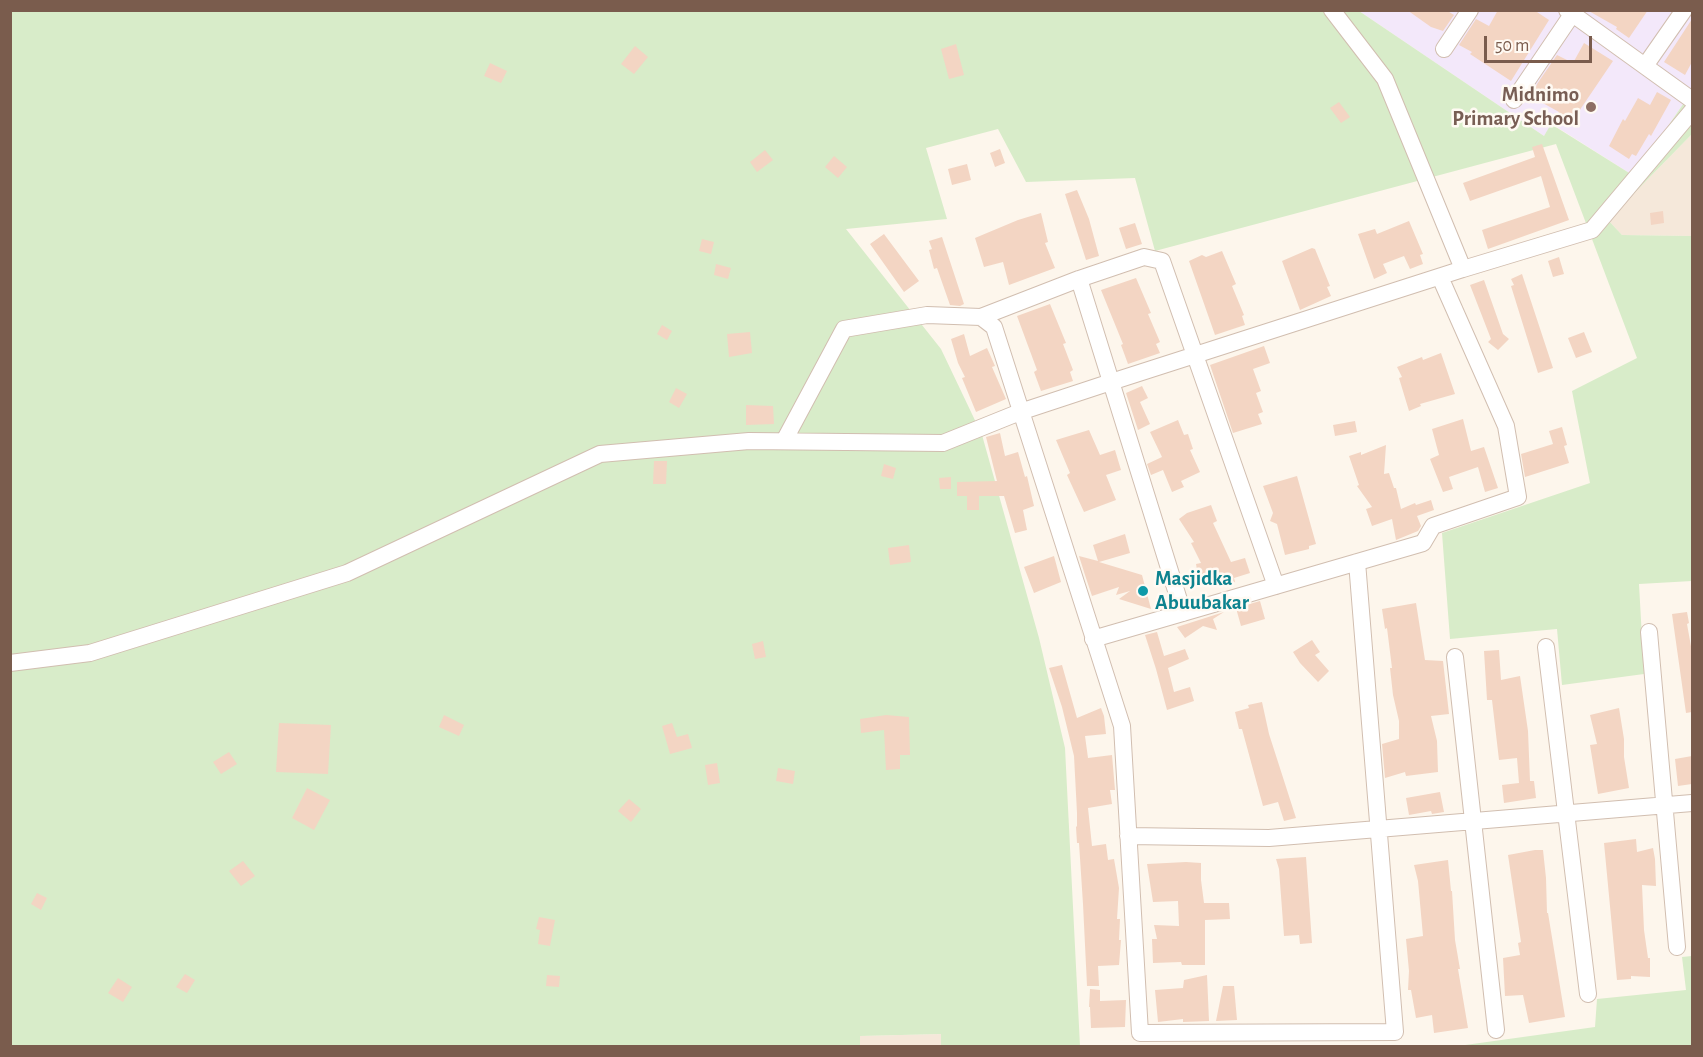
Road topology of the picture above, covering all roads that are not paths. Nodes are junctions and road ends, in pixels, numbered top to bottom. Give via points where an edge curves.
1 (1332, 10) edge
2 (1470, 10) edge
3 (1684, 10) edge
4 (1571, 12) edge
5 (1444, 50) dead end
6 (1645, 66) junction
7 (1514, 100) dead end
8 (1692, 100) edge
9 (1692, 111) edge
10 (1463, 269) junction
11 (1440, 277) junction
12 (1079, 279) junction
13 (981, 317) junction
14 (1195, 354) junction
15 (1111, 382) junction
16 (1020, 412) junction
17 (784, 441) junction
18 (1357, 562) junction
19 (1276, 586) junction
20 (1182, 613) junction
21 (1649, 632) dead end
22 (1093, 639) junction
23 (1546, 647) dead end
24 (1455, 657) dead end
25 (10, 663) edge
26 (1692, 803) edge
27 (1664, 805) junction
28 (1566, 813) junction
29 (1473, 821) junction
30 (1378, 828) junction
31 (1128, 836) junction
32 (1677, 947) dead end
33 (1588, 994) dead end
34 (1496, 1030) dead end

1 - 10 street via 1385,78
2 - 5 street
3 - 6 street
4 - 6 street
4 - 7 street
6 - 8 street
9 - 10 street via 1592,230
10 - 11 street
11 - 14 street
11 - 18 street via 1506,426 1518,496 1433,526 1423,543
12 - 13 street
12 - 14 street via 1144,257 1162,261
12 - 15 street
13 - 16 street via 994,327
13 - 17 street via 927,315 844,329
14 - 15 street
14 - 19 street
15 - 16 street
15 - 20 street
16 - 17 street via 943,443
16 - 22 street
17 - 25 street via 600,454 347,573 90,653
18 - 19 street
18 - 30 street
19 - 20 street
20 - 22 street
21 - 27 street
22 - 31 street via 1122,726
23 - 28 street
24 - 29 street
26 - 27 street
27 - 28 street
27 - 32 street
28 - 29 street
28 - 33 street
29 - 30 street
29 - 34 street
30 - 31 street via 1269,837
30 - 31 street via 1395,1032 1140,1033

